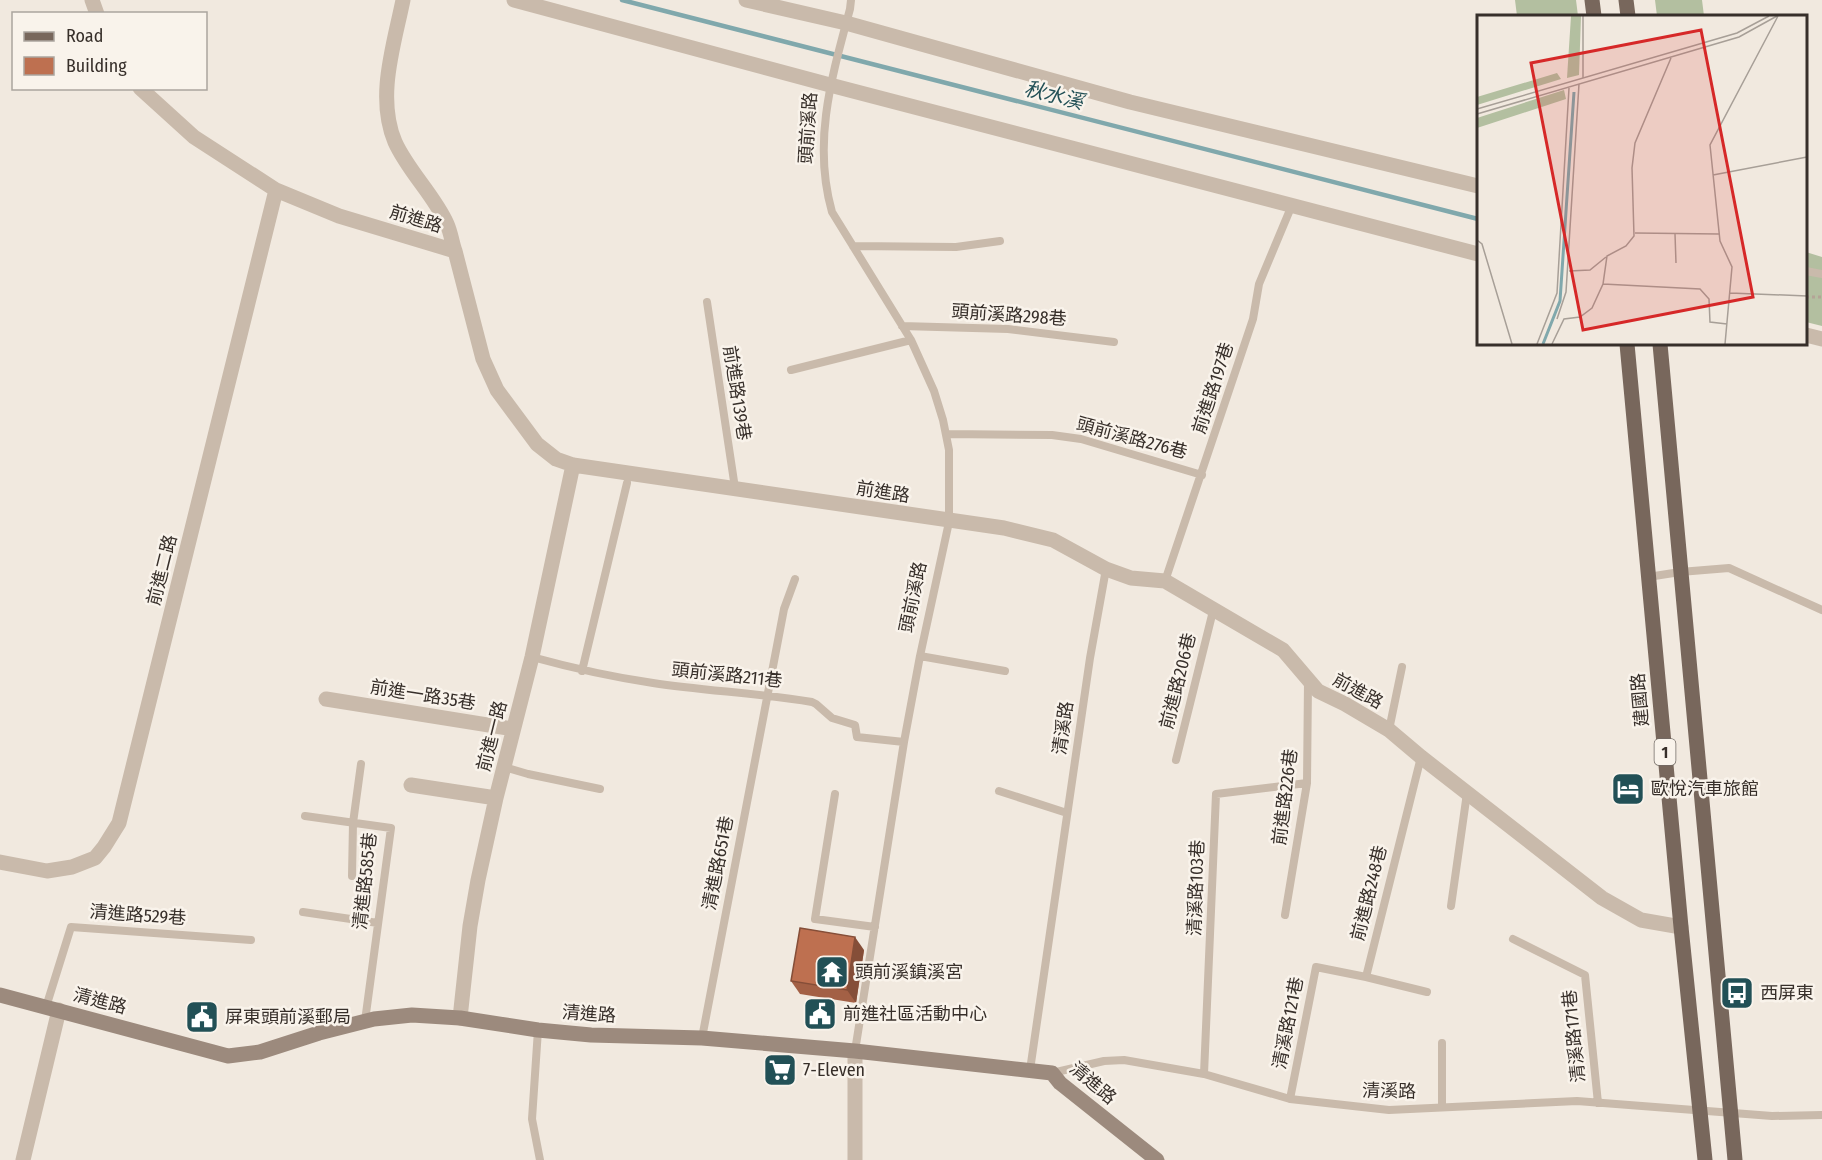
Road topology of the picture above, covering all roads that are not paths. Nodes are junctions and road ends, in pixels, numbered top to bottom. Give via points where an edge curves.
1 (403, 0) edge
2 (514, 0) edge
3 (746, 0) edge
4 (1592, 0) edge
5 (1626, 0) edge
6 (848, 15) edge
7 (1594, 15) edge
8 (1628, 15) edge
9 (830, 85) junction
10 (142, 90) edge
11 (1477, 186) edge
12 (276, 190) junction
13 (1292, 205) junction
14 (1000, 240) dead end
15 (854, 246) junction
16 (455, 251) junction
17 (1477, 253) edge
18 (1807, 271) edge
19 (1822, 274) edge
20 (707, 302) dead end
21 (902, 326) junction
22 (1807, 335) edge
23 (1822, 339) edge
24 (911, 340) junction
25 (1114, 342) dead end
26 (1627, 345) edge
27 (1660, 345) edge
28 (791, 370) dead end
29 (946, 434) junction
30 (573, 465) junction
31 (1202, 475) junction
32 (627, 483) dead end
33 (735, 488) junction
34 (949, 522) junction
35 (1106, 569) junction
36 (1680, 572) junction
37 (1648, 577) junction
38 (795, 579) dead end
39 (1165, 581) junction
40 (1213, 610) junction
41 (1822, 610) edge
42 (920, 656) junction
43 (532, 657) junction
44 (1402, 668) dead end
45 (582, 671) junction
46 (1005, 671) dead end
47 (1308, 681) junction
48 (766, 695) junction
49 (326, 699) dead end
50 (513, 729) junction
51 (1389, 730) junction
52 (904, 742) junction
53 (1420, 757) junction
54 (1176, 760) dead end
55 (361, 764) dead end
56 (504, 767) junction
57 (1307, 783) junction
58 (411, 785) dead end
59 (600, 789) dead end
60 (999, 791) dead end
61 (1467, 793) junction
62 (834, 794) dead end
63 (496, 798) junction
64 (1068, 813) junction
65 (305, 816) dead end
66 (353, 823) junction
67 (0, 862) edge
68 (352, 876) dead end
69 (1451, 906) dead end
70 (303, 912) dead end
71 (1285, 915) dead end
72 (378, 923) junction
73 (875, 927) junction
74 (1681, 927) junction
75 (1513, 939) dead end
76 (251, 940) dead end
77 (1366, 977) junction
78 (1427, 992) dead end
79 (0, 995) edge
80 (53, 1009) junction
81 (460, 1018) junction
82 (365, 1021) junction
83 (538, 1030) junction
84 (702, 1038) junction
85 (1442, 1044) dead end
86 (855, 1051) junction
87 (1030, 1070) junction
88 (1052, 1073) junction
89 (1204, 1074) junction
90 (1290, 1099) junction
91 (1598, 1103) junction
92 (1442, 1107) junction
93 (1701, 1112) junction
94 (1730, 1112) junction
95 (1822, 1115) edge
96 (23, 1160) edge
97 (540, 1160) edge
98 (855, 1160) edge
99 (1157, 1160) edge
100 (1705, 1160) edge
101 (1735, 1160) edge

1 - 16 street via 389,67 389,123 396,143 447,225
2 - 9 street
3 - 6 street
4 - 7 main road
5 - 8 main road
6 - 9 lane, 頭前溪路
6 - 11 street via 1130,102
9 - 13 street
9 - 15 lane, 頭前溪路 via 823,141 824,174 832,212
10 - 12 street, 前進路 via 194,137
12 - 16 street, 前進路 via 339,216
12 - 67 street, 前進二路 via 119,823 95,858 72,867 47,871
13 - 17 street
13 - 31 lane, 前進路197巷 via 1259,284 1253,319
14 - 15 lane via 956,247
15 - 21 lane, 頭前溪路
16 - 30 street, 前進路 via 483,359 497,390 537,444 556,459
18 - 19 lane
20 - 33 lane, 前進路139巷
21 - 24 lane, 頭前溪路
21 - 25 lane, 頭前溪路298巷 via 1008,329
22 - 23 street
24 - 28 lane
24 - 29 lane, 頭前溪路 via 934,391
26 - 37 main road, 建國路 / 1
27 - 36 main road, 1
29 - 31 lane, 頭前溪路276巷 via 1071,438
29 - 34 lane, 頭前溪路
30 - 33 street, 前進路
30 - 43 street, 前進一路
31 - 39 lane, 前進路197巷
32 - 45 lane
33 - 34 street, 前進路
34 - 35 street, 前進路 via 1004,528 1053,540
34 - 42 lane, 頭前溪路
35 - 39 street, 前進路 via 1131,578
35 - 64 lane, 清溪路
36 - 37 lane
36 - 41 lane via 1729,568
36 - 94 main road, 1
37 - 74 main road, 建國路 / 1
38 - 48 lane, 清進路651巷 via 784,609
39 - 40 street, 前進路
40 - 47 street, 前進路 via 1283,650
40 - 54 lane, 前進路206巷
42 - 46 lane
42 - 52 lane, 頭前溪路
43 - 45 lane, 頭前溪路211巷
43 - 50 street, 前進一路
44 - 51 lane
45 - 48 lane, 頭前溪路211巷 via 654,684
47 - 51 street, 前進路 via 1318,691
47 - 57 lane, 前進路226巷
48 - 52 lane, 頭前溪路211巷 via 816,704 832,718 855,725 857,737
48 - 84 lane, 清進路651巷
49 - 50 street, 前進一路35巷
50 - 56 street, 前進一路
51 - 53 street, 前進路
52 - 73 lane, 頭前溪路
53 - 61 street, 前進路
53 - 77 lane, 前進路248巷
55 - 66 lane
56 - 59 lane
56 - 63 street, 前進一路
57 - 71 lane, 前進路226巷
57 - 89 lane, 清溪路103巷 via 1216,794
58 - 63 street
60 - 64 lane
61 - 69 lane
61 - 74 street, 前進路 via 1602,898 1641,920
62 - 73 lane via 815,919
63 - 81 street, 前進一路 via 470,926
64 - 87 lane, 清溪路
65 - 66 lane, 清進路585巷
66 - 68 lane
66 - 72 lane, 清進路585巷 via 391,828
70 - 72 lane
72 - 82 lane, 清進路585巷
73 - 86 lane, 頭前溪路
74 - 93 main road, 建國路 / 1
75 - 91 lane, 清溪路171巷 via 1585,975
76 - 80 lane, 清進路529巷 via 71,927
77 - 78 lane
77 - 90 lane, 清溪路121巷 via 1316,967
79 - 80 street, 清進路
80 - 82 street, 清進路 via 228,1056 260,1052
80 - 96 street
81 - 82 street, 清進路 via 412,1015
81 - 83 street, 清進路
83 - 84 street, 清進路
83 - 97 lane via 532,1119
84 - 86 street, 清進路
85 - 92 lane
86 - 87 street, 清進路
86 - 98 street, 頭前溪路
87 - 88 street, 清進路
88 - 89 lane, 清溪路 via 1124,1060
88 - 99 street, 清進路
89 - 90 lane, 清溪路
90 - 92 lane, 清溪路 via 1389,1110
91 - 92 lane, 清溪路
91 - 93 lane, 清溪路
93 - 94 lane, 清溪路
93 - 100 main road, 建國路 / 1
94 - 95 lane, 清溪路
94 - 101 main road, 1

